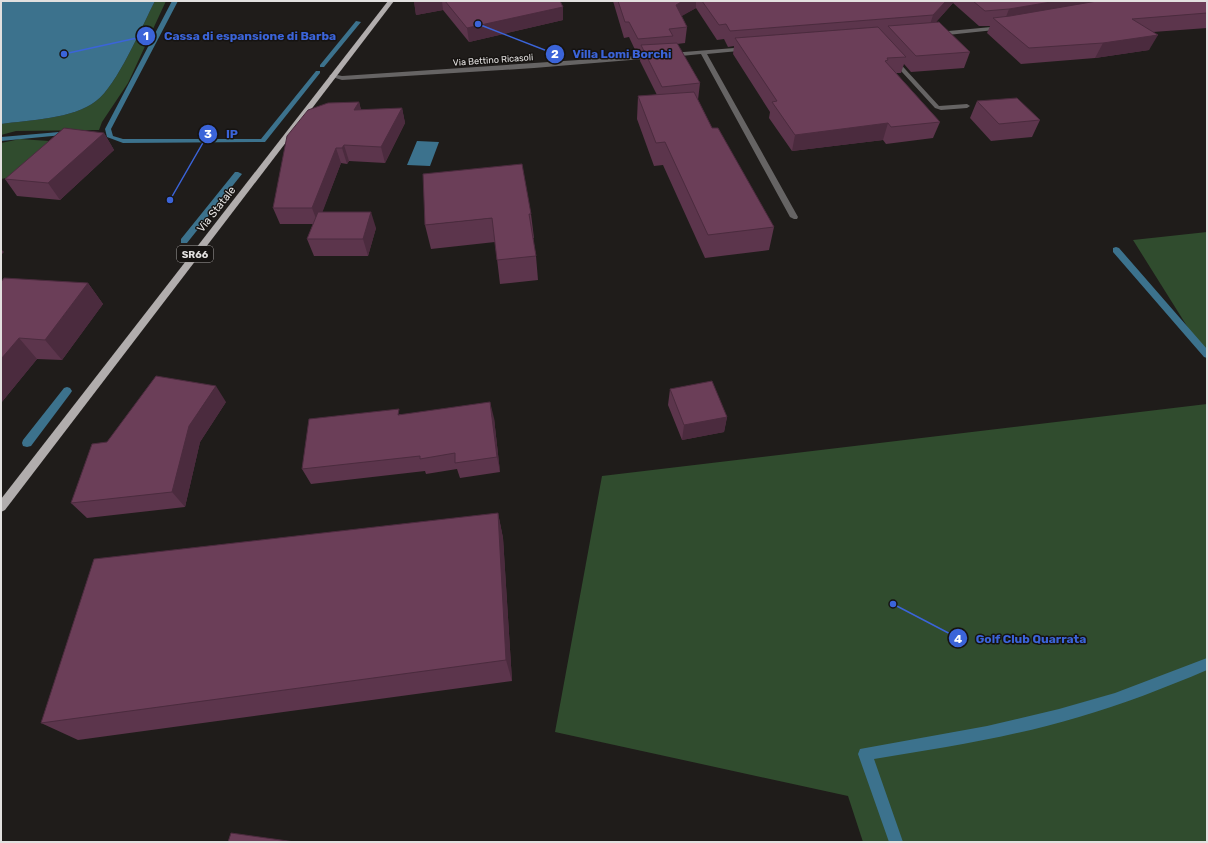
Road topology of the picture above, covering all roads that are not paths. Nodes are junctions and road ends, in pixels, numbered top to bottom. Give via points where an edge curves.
1 (391, 1) edge
2 (1010, 26) edge
3 (932, 34) edge
4 (753, 48) edge
5 (703, 53) junction
6 (890, 55) edge
7 (657, 56) edge
8 (665, 56) edge
9 (332, 76) junction
10 (967, 106) dead end
11 (794, 217) dead end
12 (1, 507) edge

1 - 9 main road, Via Statale / SR66
2 - 3 street
4 - 5 street
5 - 8 street
5 - 11 street
6 - 10 street via 937,107
7 - 9 street, Via Bettino Ricasoli via 342,78
9 - 12 main road, Via Statale / SR66

